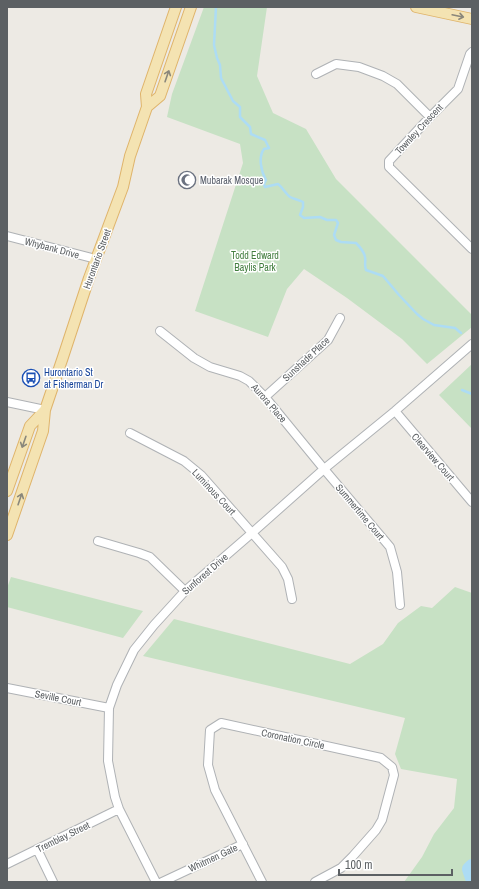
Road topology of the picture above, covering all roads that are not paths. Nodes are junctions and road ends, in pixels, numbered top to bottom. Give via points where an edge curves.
1 (176, 7) edge
2 (191, 7) edge
3 (416, 7) edge
4 (472, 19) edge
5 (472, 52) edge
6 (316, 74) dead end
7 (147, 107) junction
8 (430, 117) junction
9 (7, 236) edge
10 (472, 249) edge
11 (96, 259) junction
12 (340, 318) dead end
13 (160, 331) dead end
14 (472, 344) edge
15 (265, 397) junction
16 (7, 402) edge
17 (45, 410) junction
18 (395, 411) junction
19 (130, 433) dead end
20 (324, 469) junction
21 (7, 491) edge
22 (472, 502) edge
23 (252, 533) junction
24 (7, 535) edge
25 (98, 541) dead end
26 (185, 591) junction
27 (292, 599) dead end
28 (400, 605) dead end
29 (7, 688) edge
30 (110, 708) junction
31 (119, 809) junction
32 (243, 844) junction
33 (37, 849) junction
34 (7, 864) edge
35 (53, 882) edge
36 (156, 882) edge
37 (162, 882) edge
38 (262, 882) edge
39 (315, 882) edge

1 - 7 main road, Hurontario Street via 146,94
7 -> 2 main road, Hurontario Street via 160,96
3 -> 4 main road
5 - 8 street, Townley Crescent via 458,89
6 - 8 street via 336,64 359,67 383,76 397,84
7 - 11 main road, Hurontario Street via 130,156 123,187
8 - 10 street, Townley Crescent via 389,161 389,168
9 - 11 street, Whybank Drive
11 - 17 main road, Hurontario Street
12 - 15 street, Sunshade Place via 328,340
13 - 15 street, Aurora Place via 194,358 210,367 250,381
14 - 18 street, Sunforest Drive
15 - 20 street, Aurora Place
16 - 17 street
17 -> 21 main road, Hurontario Street via 30,426
24 -> 17 main road, Hurontario Street via 43,430
18 - 20 street, Sunforest Drive
18 - 22 street, Clearview Court
19 - 23 street, Luminous Court via 184,461 201,475
20 - 23 street, Sunforest Drive
20 - 28 street, Summertime Court via 390,547 397,572
23 - 26 street, Sunforest Drive
23 - 27 street, Luminous Court via 282,567 288,579
25 - 26 street via 150,557
26 - 30 street, Sunforest Drive via 134,650 117,685
29 - 30 street, Seville Court
30 - 31 street, Sunforest Drive via 108,761
31 - 33 street, Tremblay Street
31 - 36 street, Sunforest Drive
32 - 37 street, Whitmen Gate
32 - 38 street, Coronation Circle
32 - 39 street, Coronation Circle via 215,790 208,765 210,730 220,723 381,758 392,767 394,775 382,820 341,868
33 - 34 street, Tremblay Street
33 - 35 street

